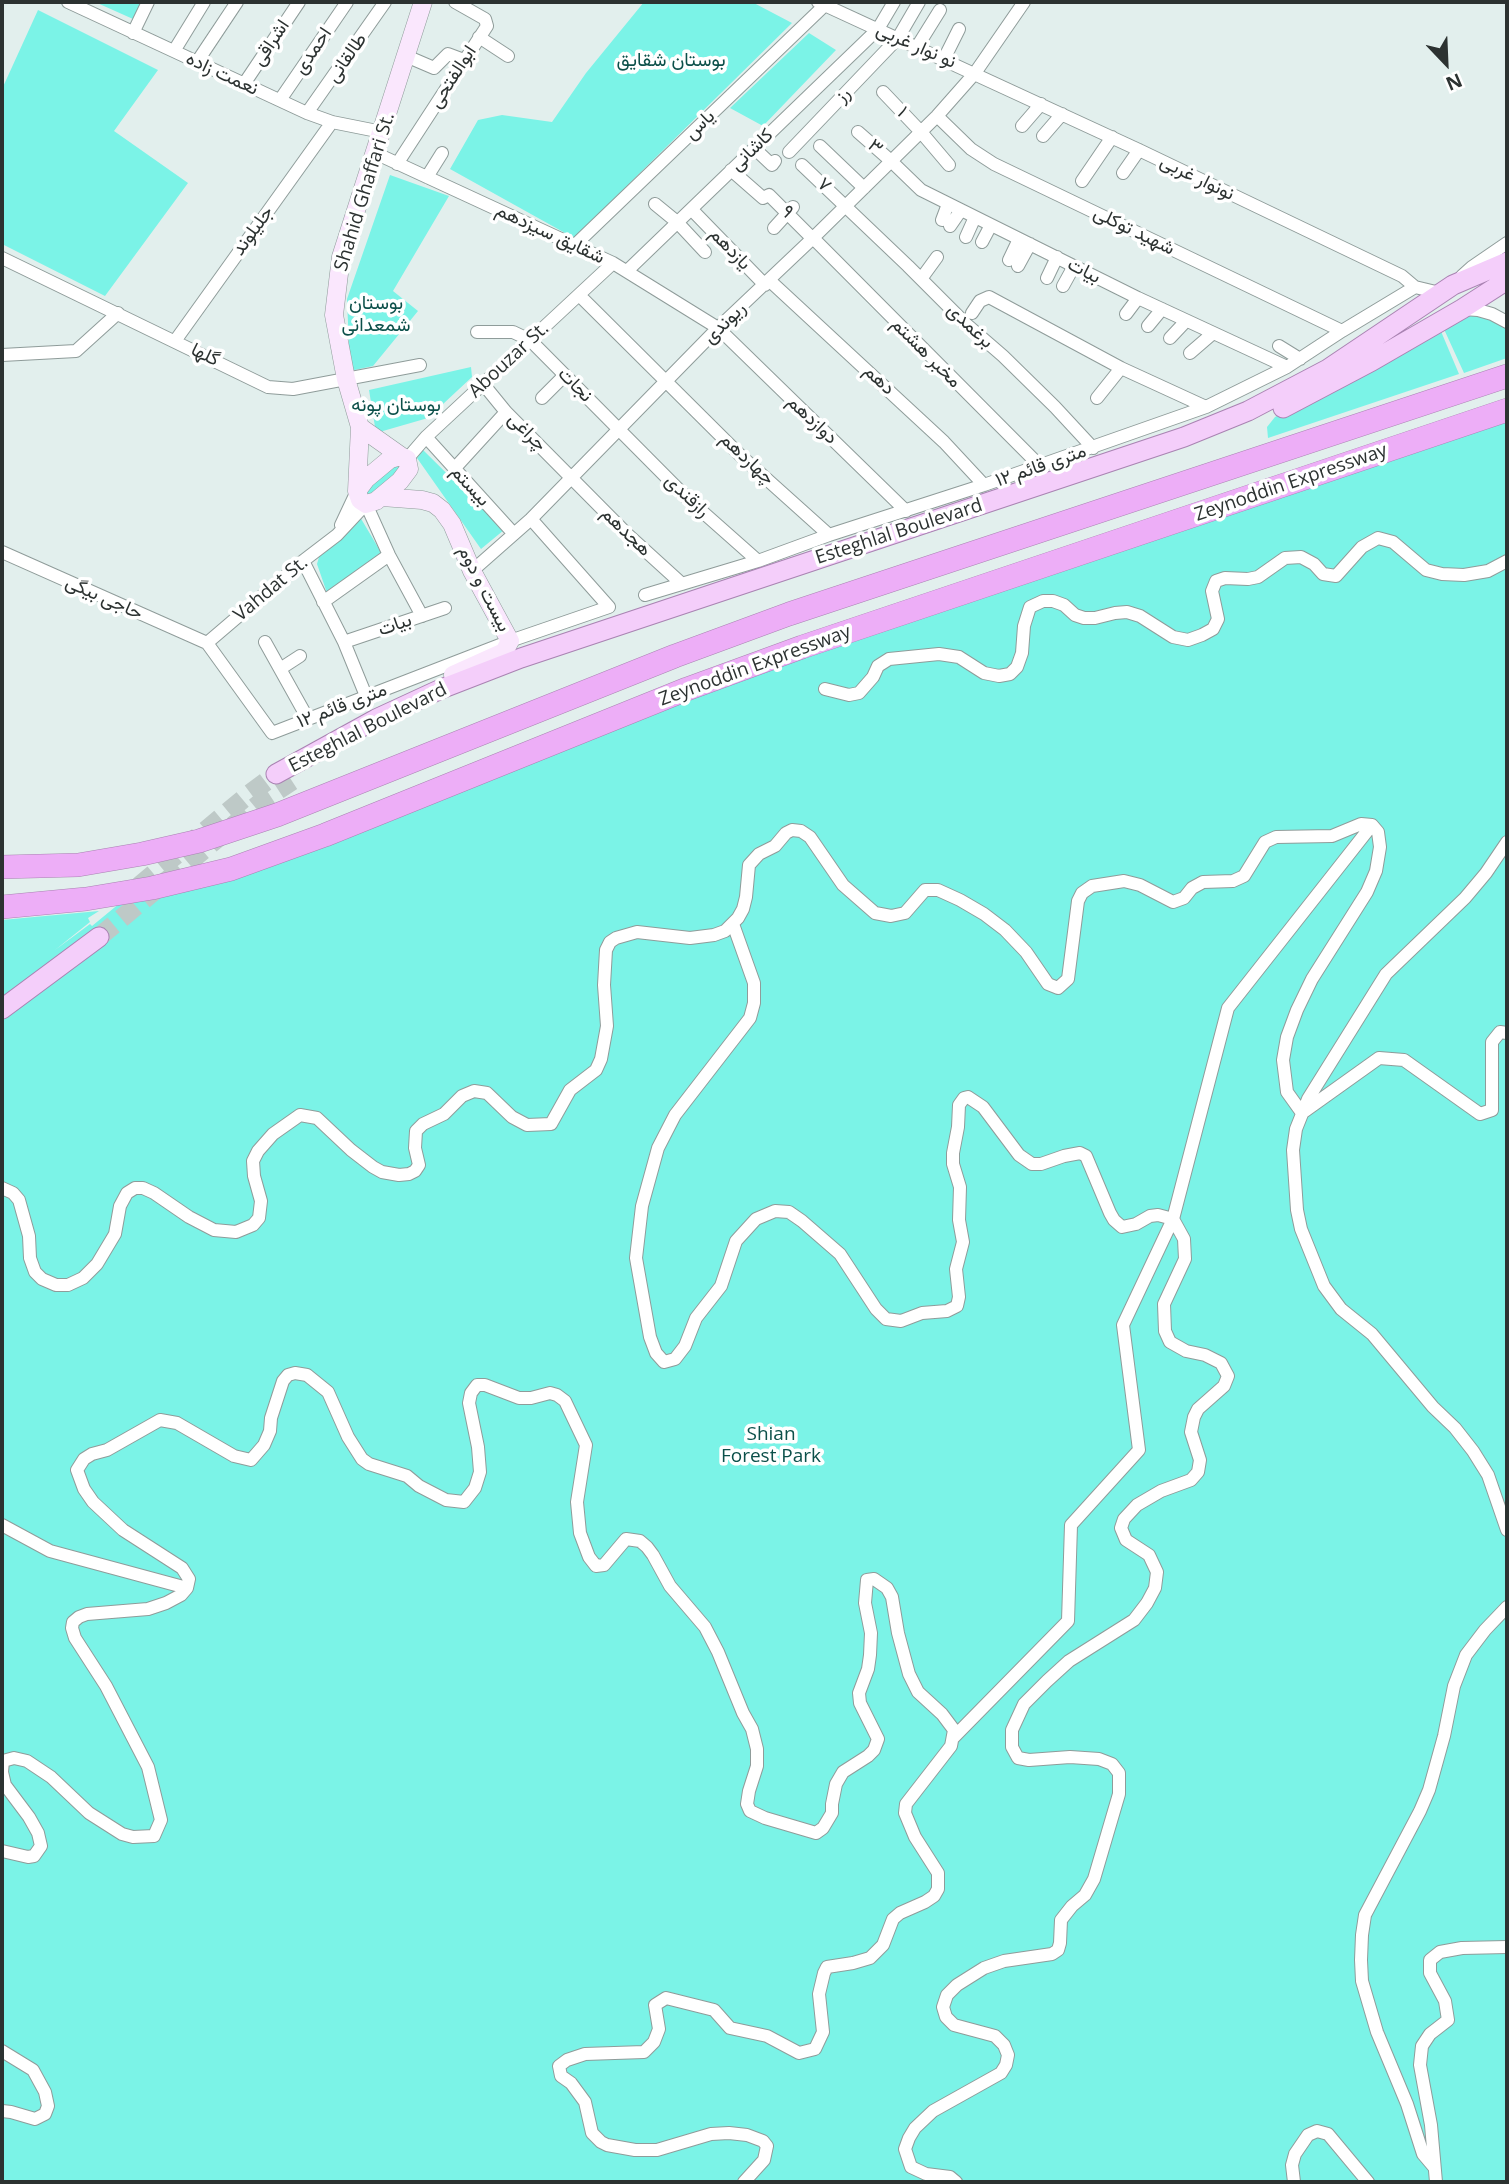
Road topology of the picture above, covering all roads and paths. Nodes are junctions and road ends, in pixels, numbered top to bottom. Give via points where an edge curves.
1 (68, 2) edge
2 (148, 2) edge
3 (204, 2) edge
4 (237, 2) edge
5 (299, 2) edge
6 (347, 2) edge
7 (385, 2) edge
8 (423, 2) edge
9 (454, 2) edge
10 (894, 2) edge
11 (919, 2) edge
12 (1024, 2) edge
13 (822, 4) edge
14 (846, 7) edge
15 (940, 10) dead end
16 (878, 29) junction
17 (959, 29) dead end
18 (133, 33) junction
19 (479, 37) junction
20 (898, 38) junction
21 (917, 47) junction
22 (174, 51) junction
23 (406, 56) junction
24 (508, 56) dead end
25 (944, 59) junction
26 (464, 60) junction
27 (197, 62) junction
28 (975, 73) junction
29 (244, 84) junction
30 (883, 92) dead end
31 (280, 100) junction
32 (1041, 104) junction
33 (307, 113) junction
34 (1062, 114) junction
35 (937, 116) junction
36 (332, 121) junction
37 (1022, 126) dead end
38 (382, 132) junction
39 (858, 132) dead end
40 (921, 132) junction
41 (1042, 136) dead end
42 (1112, 137) junction
43 (820, 146) dead end
44 (754, 148) junction
45 (1139, 150) junction
46 (789, 152) dead end
47 (375, 153) junction
48 (442, 153) dead end
49 (775, 161) dead end
50 (891, 161) junction
51 (397, 164) junction
52 (949, 164) dead end
53 (802, 165) dead end
54 (731, 170) junction
55 (1123, 173) dead end
56 (427, 177) junction
57 (1082, 181) dead end
58 (864, 188) junction
59 (654, 204) dead end
60 (948, 204) junction
61 (846, 206) junction
62 (791, 210) junction
63 (961, 210) junction
64 (695, 213) dead end
65 (975, 217) junction
66 (677, 222) junction
67 (990, 225) junction
68 (775, 228) dead end
69 (811, 236) junction
70 (966, 237) dead end
71 (982, 242) dead end
72 (1025, 242) junction
73 (1507, 243) edge
74 (575, 245) junction
75 (705, 252) dead end
76 (937, 257) dead end
77 (1056, 257) junction
78 (2, 258) edge
79 (1507, 262) edge
80 (613, 263) junction
81 (1014, 263) dead end
82 (1074, 266) junction
83 (627, 271) junction
84 (1047, 278) dead end
85 (921, 279) junction
86 (1507, 280) edge
87 (767, 283) junction
88 (1063, 286) dead end
89 (1415, 287) junction
90 (1447, 289) junction
91 (579, 295) junction
92 (1138, 298) junction
93 (1162, 309) junction
94 (1462, 309) junction
95 (1416, 310) junction
96 (118, 313) junction
97 (972, 313) dead end
98 (1126, 314) dead end
99 (1186, 321) junction
100 (1507, 322) edge
101 (1147, 326) dead end
102 (718, 328) junction
103 (1342, 331) junction
104 (477, 332) dead end
105 (1212, 334) junction
106 (1170, 338) dead end
107 (530, 340) junction
108 (175, 341) junction
109 (1279, 346) dead end
110 (1190, 353) dead end
111 (1366, 354) junction
112 (2, 355) edge
113 (1300, 359) junction
114 (420, 365) dead end
115 (1121, 368) junction
116 (1287, 368) junction
117 (565, 375) junction
118 (1507, 376) edge
119 (346, 379) junction
120 (666, 382) junction
121 (484, 385) junction
122 (542, 398) dead end
123 (1097, 398) dead end
124 (1206, 407) junction
125 (1507, 411) edge
126 (506, 412) junction
127 (360, 427) junction
128 (619, 430) junction
129 (426, 436) junction
130 (1093, 448) junction
131 (404, 457) junction
132 (1040, 466) junction
133 (454, 469) junction
134 (572, 478) junction
135 (984, 485) junction
136 (368, 497) junction
137 (906, 512) junction
138 (531, 519) junction
139 (514, 534) junction
140 (829, 535) junction
141 (2, 552) edge
142 (389, 555) junction
143 (303, 561) junction
144 (758, 561) junction
145 (1507, 561) edge
146 (472, 571) junction
147 (682, 584) junction
148 (645, 596) dead end
149 (323, 602) junction
150 (445, 608) dead end
151 (422, 616) junction
152 (510, 641) junction
153 (265, 642) dead end
154 (344, 642) junction
155 (207, 643) junction
156 (300, 656) dead end
157 (280, 669) junction
158 (825, 689) dead end
159 (364, 691) dead end
160 (395, 710) junction
161 (308, 719) junction
162 (1372, 825) junction
163 (1507, 842) edge
164 (2, 867) edge
165 (2, 906) edge
166 (733, 924) junction
167 (2, 996) edge
168 (2, 1009) edge
169 (1507, 1033) edge
170 (1302, 1113) junction
171 (2, 1188) edge
172 (1173, 1219) junction
173 (2, 1525) edge
174 (1507, 1530) edge
175 (187, 1588) junction
176 (1507, 1607) edge
177 (954, 1737) junction
178 (2, 1851) edge
179 (1507, 1947) edge
180 (2, 2051) edge
181 (2, 2112) edge
182 (1434, 2167) junction
183 (744, 2182) edge
184 (956, 2182) edge
185 (1294, 2182) edge
186 (1368, 2182) edge
187 (1436, 2182) edge

1 - 18 street, نعمت زاده
2 - 18 street
3 - 22 street
4 - 27 street
5 - 29 street, اشراقی
6 - 31 street, احمدی
7 - 33 street, طالقانی
8 - 23 main road, Shahid Ghaffari St.
9 - 19 street, ابوالفتحی via 485,19 487,26
10 - 16 street, کاشانی
11 - 20 street
12 - 28 street, ریوندی
13 - 14 street, نو نوار غربی
13 - 74 street, یاس
14 - 16 street, نو نوار غربی
15 - 21 street
16 - 20 street, نو نوار غربی
16 - 44 street, کاشانی
17 - 25 street
18 - 22 street, نعمت زاده
19 - 24 street
19 - 26 street, ابوالفتحی
20 - 21 street, نو نوار غربی
20 - 46 street, رز
21 - 25 street, نو نوار غربی
22 - 27 street, نعمت زاده
23 - 26 street via 434,68 448,54
23 - 38 main road, Shahid Ghaffari St.
25 - 28 street, نو نوار غربی
26 - 51 street, ابوالفتحی
27 - 29 street, نعمت زاده
28 - 32 street, نونوار غربی
28 - 35 street, ریوندی
29 - 31 street, نعمت زاده
30 - 40 street, ۱
31 - 33 street, نعمت زاده
32 - 34 street, نونوار غربی
32 - 37 street
33 - 36 street, نعمت زاده
34 - 41 street
34 - 42 street, نونوار غربی
35 - 40 street, ریوندی
35 - 103 street, شهید توکلی via 994,164
36 - 38 street, نعمت زاده
36 - 108 street, جلیلوند
38 - 47 main road, Shahid Ghaffari St.
39 - 50 street, ۳
40 - 50 street, ریوندی
40 - 52 street, ۱
42 - 45 street, نونوار غربی
42 - 57 street
43 - 58 street
44 - 49 street via 772,165
44 - 54 street, کاشانی
45 - 55 street
45 - 89 street, نونوار غربی via 1402,276
47 - 51 street, شقایق سیزدهم
47 - 119 main road, Shahid Ghaffari St. via 341,257 334,315
48 - 56 street
50 - 58 street, ریوندی
50 - 60 street, بیات via 921,190
51 - 56 street, شقایق سیزدهم
53 - 61 street, ۷
54 - 62 street, ۹ via 763,198 769,195
54 - 66 street, کاشانی
56 - 74 street, شقایق سیزدهم
58 - 61 street, ریوندی
59 - 66 street
60 - 63 street, بیات
60 - 63 street via 946,223
61 - 69 street, ریوندی
61 - 85 street, برغمدی
62 - 68 street
62 - 69 street, ۹
63 - 65 street, بیات
64 - 87 street, یازدهم
65 - 67 street, بیات
65 - 70 street
66 - 75 street
66 - 83 street, کاشانی
67 - 71 street
67 - 72 street, بیات
69 - 87 street, ریوندی
69 - 132 street, مخبر هشتم
72 - 77 street, بیات
72 - 81 street
73 - 90 street
74 - 80 street, شقایق سیزدهم
76 - 85 street
77 - 82 street, بیات
77 - 84 street
78 - 96 street, گلها
79 - 90 main road, Esteghlal Boulevard
80 - 83 street, شقایق سیزدهم
80 - 91 street, Abouzar St.
82 - 88 street
82 - 92 street, بیات
83 - 102 street, شقایق سیزدهم
85 - 130 street, برغمدی
86 - 94 main road, Esteghlal Boulevard
87 - 102 street, ریوندی
87 - 135 street, دهم via 944,442
89 - 90 street, نونوار غربی
89 - 95 street
89 - 103 street, ۱۲ متری قائم
90 - 95 main road, Esteghlal Boulevard
91 - 107 street, Abouzar St.
91 - 120 street, چهاردهم
92 - 93 street, بیات
92 - 98 street
93 - 99 street, بیات
93 - 101 street
94 - 100 street via 1492,314
94 - 111 main road, Esteghlal Boulevard
95 - 111 main road, Esteghlal Boulevard
96 - 108 street, گلها
96 - 112 street via 76,351
97 - 115 street, برغمدی via 989,297
99 - 105 street, بیات
99 - 106 street
102 - 120 street, ریوندی
102 - 137 street, دوازدهم
103 - 113 street, ۱۲ متری قائم
104 - 107 street via 513,331
105 - 110 street
105 - 116 street, بیات
107 - 117 street, نجات
107 - 121 street, Abouzar St.
108 - 119 street, گلها via 268,387 293,389
109 - 113 street
111 - 160 main road, Esteghlal Boulevard via 1184,437 522,658
111 - 160 main road, Esteghlal Boulevard via 1296,402 1249,423 532,665 442,699 284,777
113 - 116 street, ۱۲ متری قائم
114 - 119 street, گلها
115 - 123 street
115 - 124 street, برغمدی
116 - 124 street, ۱۲ متری قائم
117 - 122 street
117 - 128 street, نجات
118 - 164 highway, Zeynoddin Expressway via 789,614 277,815 199,841 78,865
119 - 127 main road, Shahid Ghaffari St.
120 - 128 street, ریوندی
120 - 140 street, چهاردهم
121 - 126 street, چراغی
121 - 129 street, Abouzar St.
124 - 130 street, ۱۲ متری قائم
125 - 165 highway, Zeynoddin Expressway via 789,652 231,869 86,899
126 - 133 street
126 - 134 street, چراغی
127 - 131 main road
127 - 136 main road, Shahid Ghaffari St.
128 - 134 street, ریوندی
128 - 144 street, رازقندی
129 - 131 street, Abouzar St.
129 - 133 street, بیستم
130 - 132 street, ۱۲ متری قائم
131 - 136 main road, Abouzar St. via 390,459 366,479
131 - 136 main road, Abouzar St. via 409,469 400,481
132 - 135 street, ۱۲ متری قائم
133 - 139 street, بیستم
134 - 138 street, ریوندی
134 - 147 street, هجدهم
135 - 137 street, ۱۲ متری قائم
136 - 142 street
136 - 143 street, Vahdat St. via 337,535
136 - 146 main road, بیست و دوم via 433,503 452,524
137 - 140 street, ۱۲ متری قائم
138 - 139 street, ریوندی
138 - 152 street, ۱۲ متری قائم via 609,607
139 - 146 street, ریوندی
140 - 144 street, ۱۲ متری قائم
141 - 155 street, حاجی بیگی
142 - 149 street
142 - 151 street
143 - 149 street
143 - 155 street, Vahdat St.
144 - 147 street, ۱۲ متری قائم
145 - 158 street via 1464,576 1442,574 1426,570 1393,542 1378,538 1362,547 1336,576 1323,575 1301,557 1284,558 1258,577 1216,581 1213,629 1188,640 1173,637 1127,612 1084,618 1053,601 1043,601 1030,607 1022,653 1010,674 984,673 959,657 939,654 888,659 859,693
146 - 152 main road, بیست و دوم
147 - 148 street, ۱۲ متری قائم
149 - 154 street
150 - 151 street, بیات
151 - 154 street, بیات
152 - 160 main road, بیست و دوم via 504,652 430,686
152 - 161 street, ۱۲ متری قائم
153 - 157 street
154 - 159 street
155 - 161 street, ۱۲ متری قائم via 272,733
156 - 157 street
157 - 161 street
162 - 166 street via 1361,824 1332,836 1276,837 1265,842 1244,876 1203,882 1173,902 1124,881 1092,886 1078,901 1068,979 1058,988 1048,984 1004,930 938,890 925,890 905,913 876,914 843,885 801,831 786,833 750,865 743,909
162 - 170 street via 1380,847 1376,871 1312,979 1287,1037 1283,1060 1287,1092
162 - 172 street via 1228,1008
163 - 170 street via 1465,898 1386,974
166 - 171 street via 714,935 637,932 610,942 601,1059 596,1070 570,1090 551,1124 527,1125 487,1093 474,1091 416,1131 419,1166 399,1175 373,1167 317,1118 300,1115 273,1134 253,1161 261,1201 253,1225 236,1232 214,1230 154,1193 135,1188 120,1206 115,1234 97,1264 68,1285 56,1285 35,1272 19,1200
166 - 172 street via 754,983 750,1018 675,1115 658,1148 642,1206 636,1258 650,1337 664,1362 675,1359 685,1346 696,1318 721,1286 736,1241 756,1219 775,1211 789,1212 841,1254 886,1319 901,1321 957,1306 956,1269 963,1242 953,1153 959,1105 964,1098 983,1107 1018,1156 1032,1164 1080,1153 1086,1156 1110,1213 1122,1227 1150,1216
167 - 168 main road via 95,932
169 - 170 street via 1500,1032 1492,1042 1492,1110 1480,1114 1404,1060 1379,1058
170 - 174 street via 1293,1150 1297,1210 1324,1286 1473,1451 1488,1475
172 - 177 street via 1123,1325 1139,1450 1071,1525 1068,1621
172 - 184 street via 1184,1239 1185,1259 1164,1304 1165,1331 1170,1342 1221,1363 1228,1376 1194,1417 1191,1432 1200,1460 1198,1472 1191,1480 1137,1505 1124,1519 1121,1528 1126,1540 1149,1555 1157,1572 1147,1603 1134,1620 1069,1661 1047,1681 1024,1704 1012,1730 1012,1747 1018,1758 1099,1759 1112,1764 1119,1773 1119,1794 1094,1879 1060,1920 1058,1950 984,1968 947,1995 943,2007 954,2025 995,2036 1008,2055 1001,2073 933,2111 909,2138 905,2149 911,2167
173 - 175 street via 50,1551
175 - 177 street via 189,1579 182,1569 123,1530 93,1502 77,1470 84,1459 160,1420 177,1423 234,1456 251,1460 270,1432 283,1381 295,1373 307,1375 328,1392 362,1459 407,1476 446,1500 464,1502 480,1472 469,1404 477,1385 519,1398 550,1393 565,1401 586,1445 577,1502 580,1533 589,1557 596,1566 604,1565 626,1539 639,1541 705,1627 718,1652 757,1749 747,1804 750,1811 816,1833 832,1813 836,1784 843,1772 874,1749 878,1739 859,1693 868,1669 872,1633 865,1603 867,1580 882,1583 892,1597 909,1674 918,1692 948,1721
175 - 178 street via 148,1609 87,1614 73,1622 72,1628 148,1767 161,1820 154,1836 122,1834 82,1808 51,1777 14,1758 4,1761 2,1777 38,1833 41,1846 28,1857
176 - 182 street via 1466,1656 1454,1686 1429,1790 1365,1916 1362,1935 1362,1982 1377,2032 1423,2154
177 - 183 street via 906,1804 905,1813 938,1873 939,1889 893,1919 883,1945 870,1958 827,1967 819,1994 823,2032 815,2049 799,2053 766,2036 730,2028 714,2010 666,1998 655,2005 659,2029 644,2052 585,2054 559,2066 561,2077 585,2102 592,2133 607,2145 657,2150 729,2133 763,2141 767,2146 764,2160
179 - 182 street via 1462,1948 1440,1952 1430,1960 1430,1973 1448,2020 1422,2046 1420,2065
180 - 181 street via 33,2070 48,2106 46,2114 36,2119
182 - 187 street
185 - 186 street via 1295,2154 1308,2135 1317,2131 1328,2134

